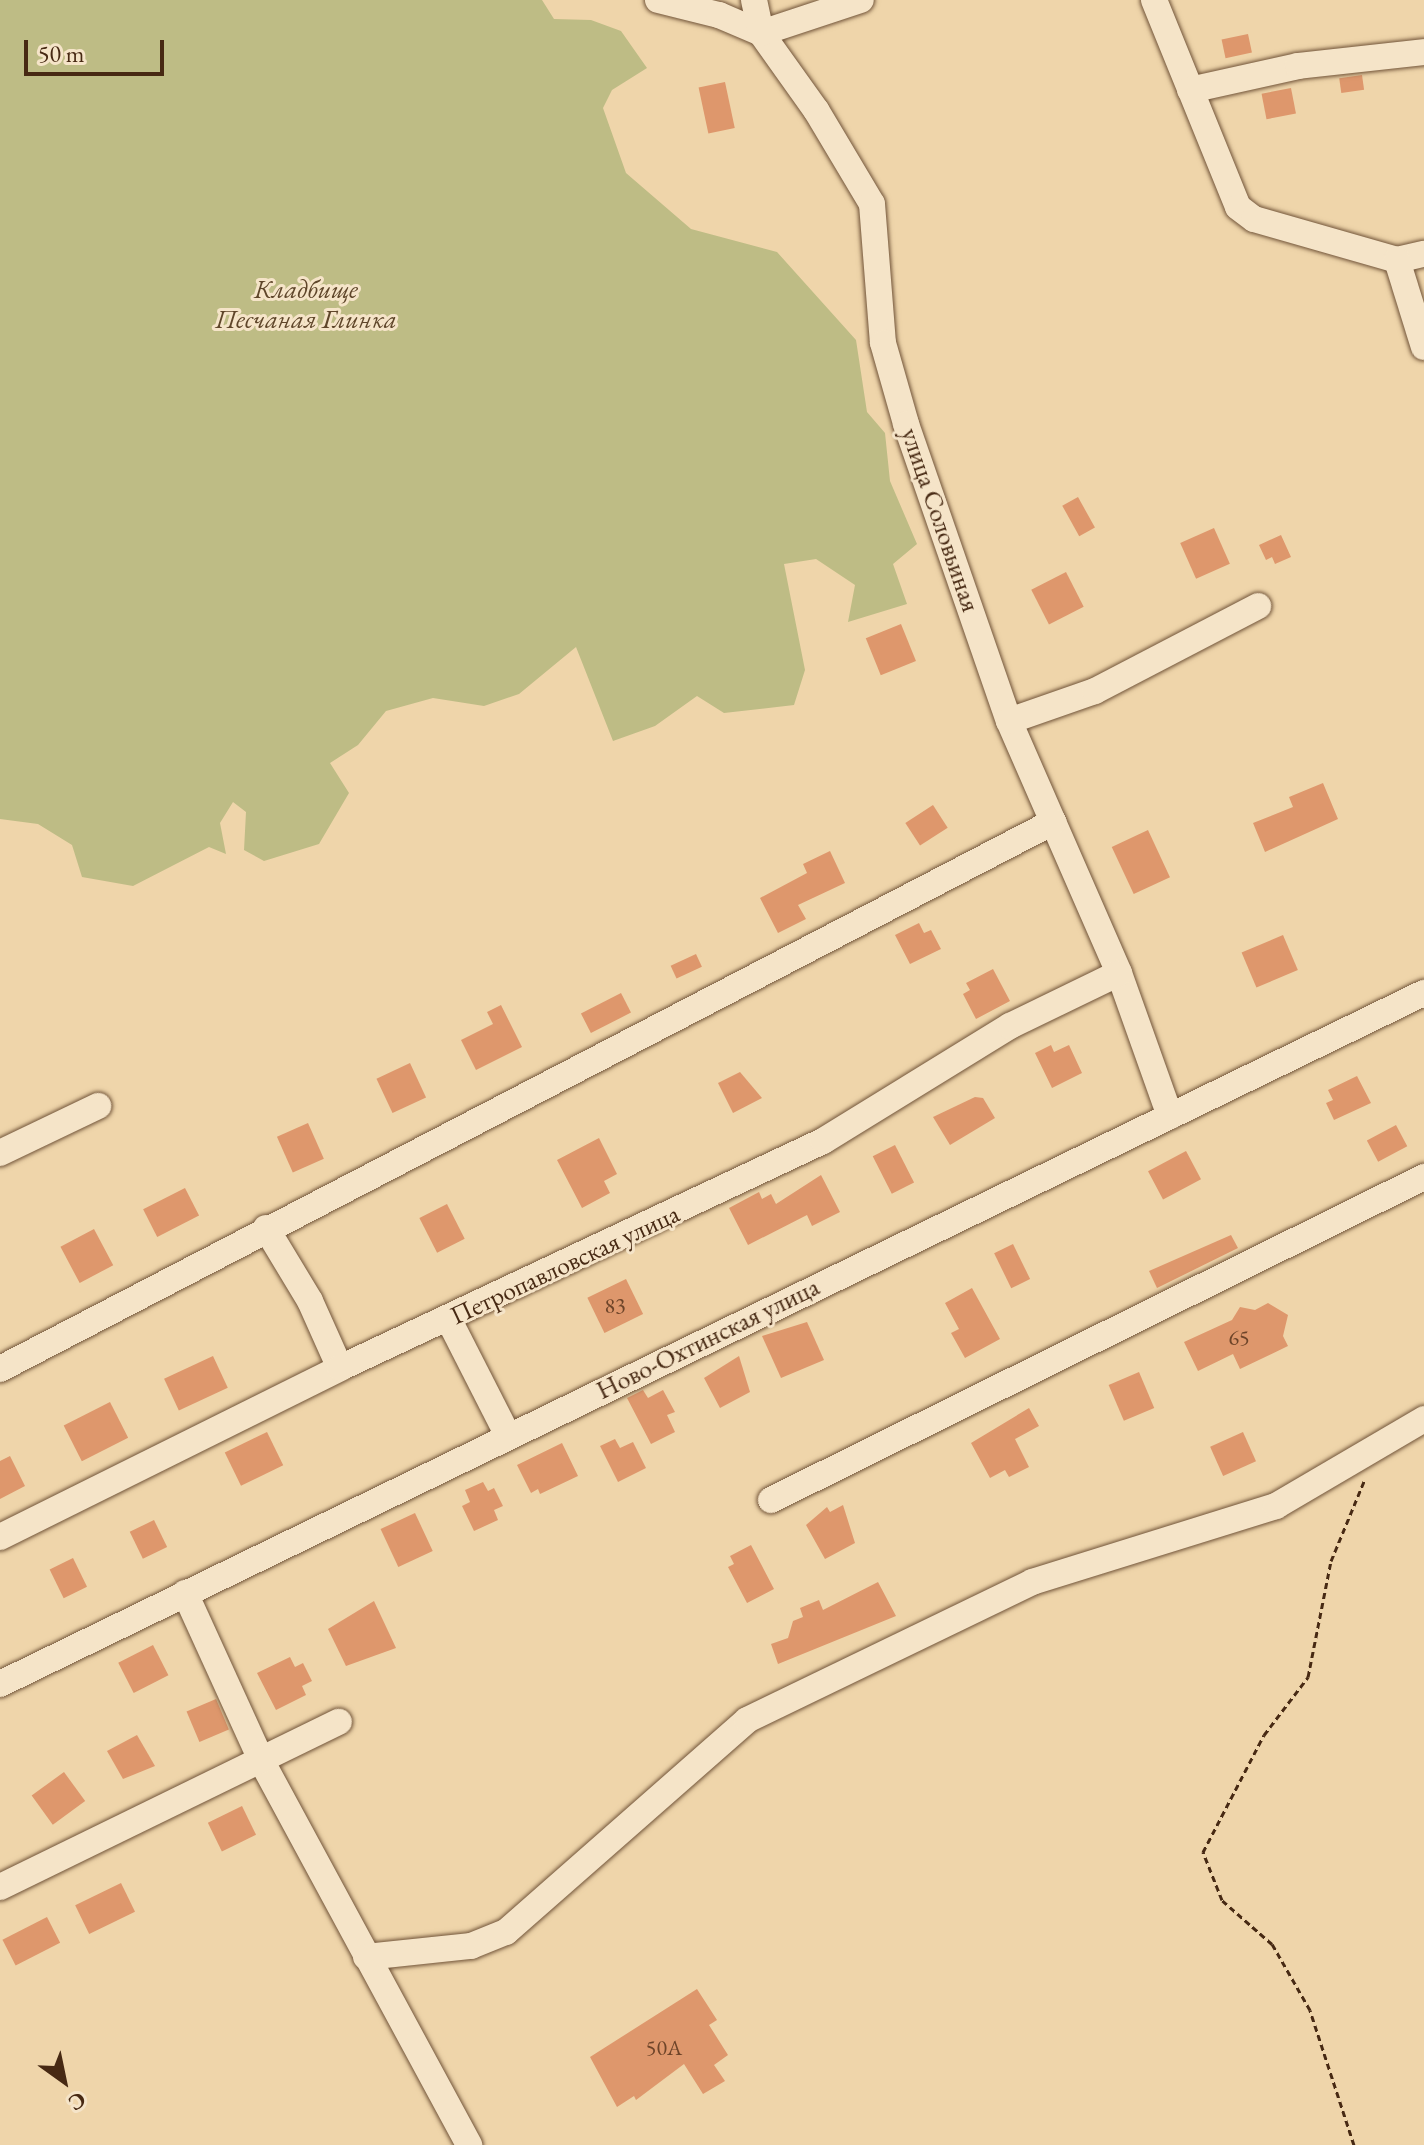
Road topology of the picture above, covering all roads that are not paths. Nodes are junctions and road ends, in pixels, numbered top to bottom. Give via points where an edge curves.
1 (658, 0) edge
2 (754, 0) edge
3 (861, 0) edge
4 (1154, 0) edge
5 (761, 33) junction
6 (1424, 52) edge
7 (1190, 90) junction
8 (1424, 254) edge
9 (1397, 260) junction
10 (1424, 347) edge
11 (1258, 606) dead end
12 (1009, 721) junction
13 (1053, 822) junction
14 (1119, 973) junction
15 (1420, 994) edge
16 (98, 1106) dead end
17 (1170, 1116) junction
18 (0, 1153) edge
19 (1424, 1177) edge
20 (266, 1228) junction
21 (449, 1320) junction
22 (340, 1368) junction
23 (0, 1369) edge
24 (1424, 1419) edge
25 (508, 1436) junction
26 (771, 1500) dead end
27 (0, 1537) edge
28 (185, 1593) junction
29 (0, 1684) edge
30 (339, 1722) dead end
31 (261, 1760) junction
32 (0, 1887) edge
33 (366, 1957) junction
34 (469, 2145) edge

1 - 5 street via 719,15
2 - 5 street
3 - 5 street
4 - 7 street
5 - 12 street, улица Соловьиная via 816,110 872,204 883,343
6 - 7 street via 1298,66
7 - 9 street via 1238,207 1254,219
8 - 9 street
9 - 10 street
11 - 12 street via 1095,691
12 - 13 street, улица Соловьиная
13 - 14 street, улица Соловьиная
13 - 20 street
14 - 17 street, улица Соловьиная
14 - 21 street, Петропавловская улица via 1010,1026 823,1141
15 - 17 street, Ново-Охтинская улица
16 - 18 street
17 - 25 street, Ново-Охтинская улица
19 - 26 street
20 - 22 street via 310,1301
20 - 23 street
21 - 22 street, Петропавловская улица
21 - 25 street
22 - 27 street, Петропавловская улица
24 - 33 street via 1276,1506 1032,1582 747,1720 506,1932 471,1946
25 - 28 street, Ново-Охтинская улица
28 - 29 street, Ново-Охтинская улица
28 - 31 street
30 - 31 street
31 - 32 street
31 - 33 street
33 - 34 street

